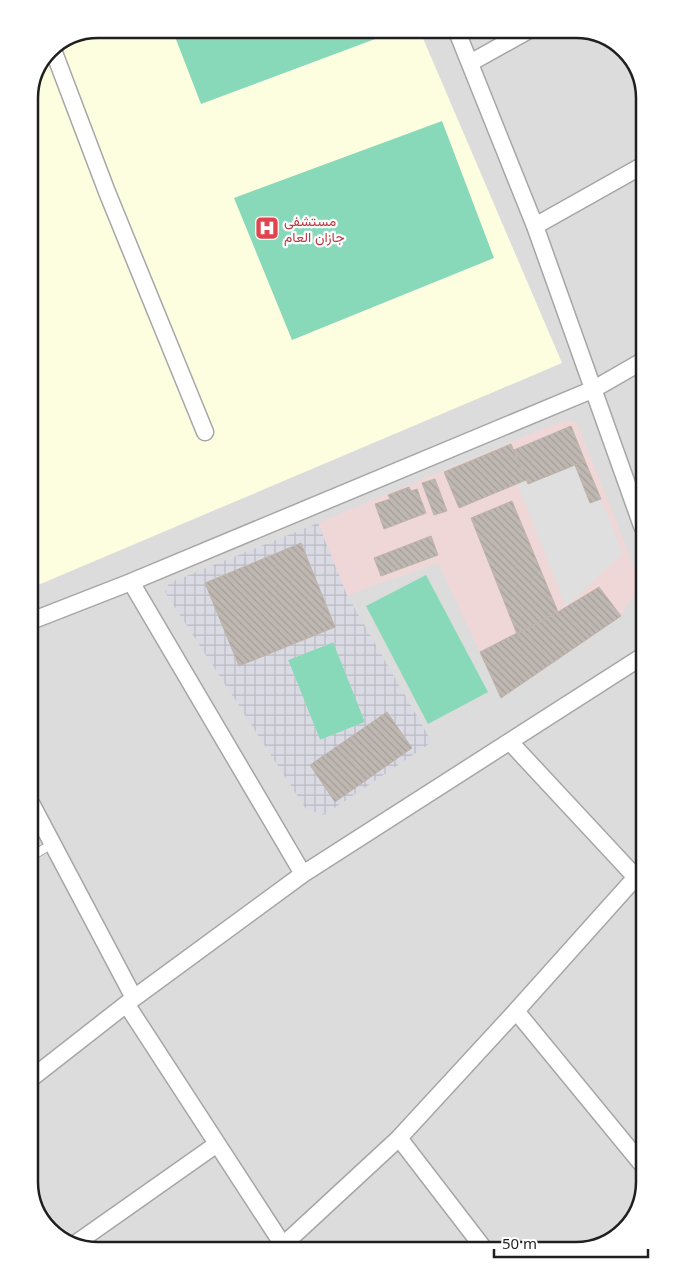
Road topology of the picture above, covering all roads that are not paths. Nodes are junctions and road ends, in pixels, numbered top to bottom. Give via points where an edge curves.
1 (460, 38) edge
2 (515, 38) edge
3 (55, 55) edge
4 (470, 63) junction
5 (636, 169) edge
6 (535, 226) junction
7 (636, 365) edge
8 (594, 389) junction
9 (205, 432) dead end
10 (636, 509) edge
11 (131, 582) junction
12 (38, 619) edge
13 (636, 661) edge
14 (510, 742) junction
15 (38, 817) edge
16 (52, 844) junction
17 (38, 852) edge
18 (636, 872) edge
19 (303, 874) junction
20 (636, 882) edge
21 (130, 1001) junction
22 (516, 1011) junction
23 (38, 1074) edge
24 (399, 1138) junction
25 (217, 1144) junction
26 (636, 1157) edge
27 (82, 1239) edge
28 (278, 1241) edge
29 (288, 1241) edge
30 (479, 1242) edge

1 - 4 street
2 - 4 street
3 - 9 street
4 - 6 street
5 - 6 street
6 - 8 street
7 - 8 street
8 - 10 street
8 - 11 street
11 - 12 street
11 - 19 street
13 - 14 street
14 - 18 street
14 - 19 street
15 - 16 street
16 - 17 lane
16 - 21 street
19 - 21 street
20 - 22 street
21 - 23 street
21 - 25 street
22 - 24 street
22 - 26 street
24 - 29 street
24 - 30 street
25 - 27 street
25 - 28 street

